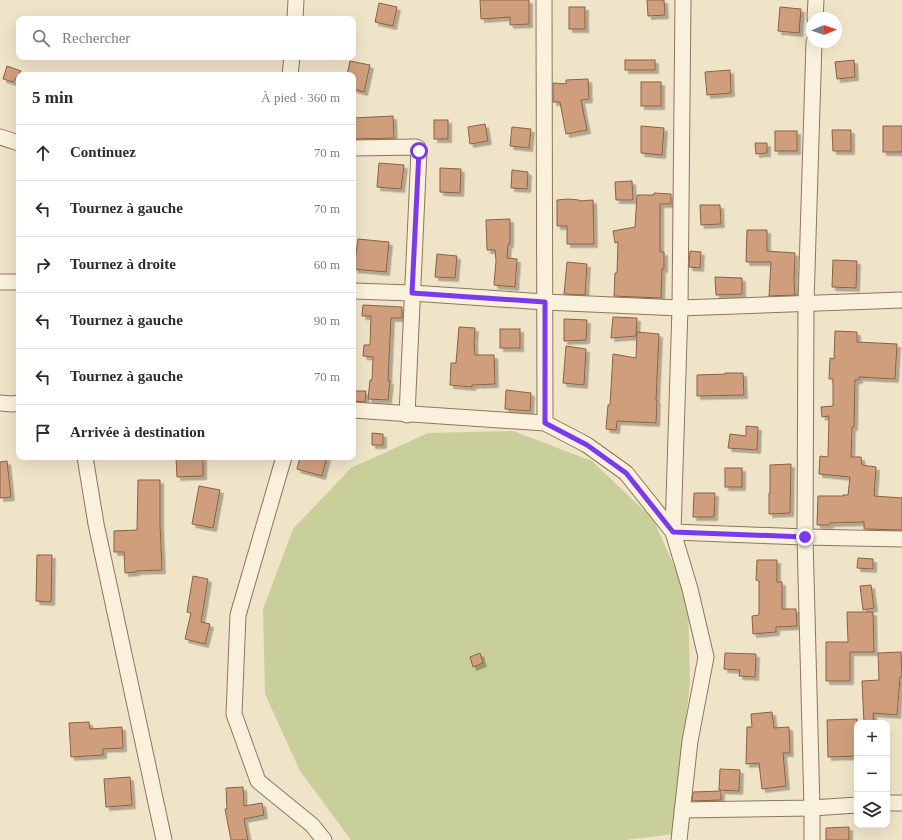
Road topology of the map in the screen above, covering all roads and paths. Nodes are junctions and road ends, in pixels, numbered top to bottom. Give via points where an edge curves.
1 (296, 0) edge
2 (544, 0) edge
3 (683, 0) edge
4 (816, 0) edge
5 (815, 12) edge
6 (295, 16) edge
7 (814, 48) edge
8 (292, 60) edge
9 (290, 72) edge
10 (0, 137) edge
11 (16, 143) edge
12 (356, 148) edge
13 (0, 282) edge
14 (16, 282) edge
15 (356, 291) edge
16 (412, 293) junction
17 (902, 300) edge
18 (545, 302) junction
19 (806, 303) junction
20 (680, 308) junction
21 (356, 410) edge
22 (407, 414) junction
23 (545, 423) junction
24 (85, 460) edge
25 (283, 460) edge
26 (673, 532) junction
27 (805, 537) junction
28 (902, 539) edge
29 (902, 803) edge
30 (890, 804) edge
31 (854, 805) edge
32 (812, 808) junction
33 (682, 810) junction
34 (314, 833) edge
35 (164, 840) edge
36 (324, 840) edge
37 (679, 840) edge
38 (812, 840) edge

1 - 6 street
2 - 18 street
3 - 20 street
4 - 5 street
7 - 19 street
8 - 9 street
10 - 11 street
12 - 16 street via 418,148
13 - 14 street
15 - 16 street
16 - 18 street
16 - 22 street
17 - 19 street
18 - 20 street
18 - 23 street
19 - 20 street
19 - 27 street
20 - 26 street
21 - 22 street
22 - 23 street
23 - 26 street via 587,445 626,473
24 - 35 street via 96,524
25 - 34 street via 238,615 234,714 258,782
26 - 27 street
26 - 33 street via 706,657 690,741
27 - 28 street
27 - 32 street
29 - 30 street
31 - 32 street
32 - 33 street
32 - 38 street
33 - 37 street
34 - 36 street

